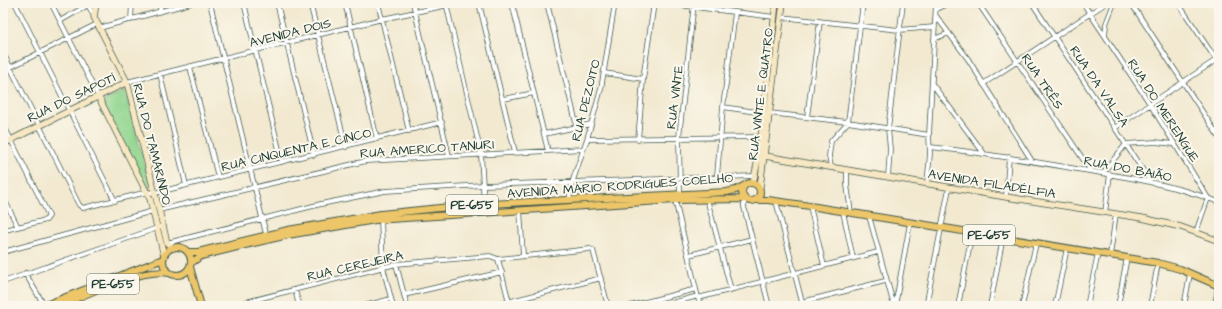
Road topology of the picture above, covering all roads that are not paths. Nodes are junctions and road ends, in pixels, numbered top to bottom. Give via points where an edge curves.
1 (15, 3) edge
2 (51, 3) edge
3 (96, 3) edge
4 (132, 3) edge
5 (161, 3) edge
6 (191, 3) edge
7 (210, 3) edge
8 (244, 3) edge
9 (277, 3) edge
10 (310, 3) edge
11 (345, 3) edge
12 (378, 3) edge
13 (413, 3) edge
14 (458, 3) edge
15 (479, 3) edge
16 (512, 3) edge
17 (547, 3) edge
18 (615, 3) edge
19 (654, 3) edge
20 (663, 3) edge
21 (776, 3) edge
22 (783, 3) edge
23 (863, 3) edge
24 (903, 3) edge
25 (936, 3) edge
26 (949, 3) edge
27 (978, 3) edge
28 (1032, 3) edge
29 (1082, 3) edge
30 (1106, 3) edge
31 (1114, 3) edge
32 (1131, 3) edge
33 (1178, 3) edge
34 (87, 4) edge
35 (446, 4) edge
36 (694, 5) edge
37 (936, 9) junction
38 (160, 10) junction
39 (415, 13) junction
40 (735, 13) junction
41 (1090, 14) junction
42 (936, 16) junction
43 (94, 17) junction
44 (774, 17) junction
45 (781, 18) junction
46 (131, 20) junction
47 (382, 20) junction
48 (60, 21) junction
49 (820, 21) junction
50 (98, 26) junction
51 (860, 26) junction
52 (935, 27) junction
53 (351, 28) junction
54 (899, 30) junction
55 (950, 33) junction
56 (319, 35) junction
57 (1055, 36) junction
58 (1105, 37) junction
59 (68, 38) junction
60 (934, 39) junction
61 (286, 43) junction
62 (255, 51) junction
63 (40, 52) junction
64 (3, 53) edge
65 (223, 59) junction
66 (1218, 59) edge
67 (1017, 62) junction
68 (1219, 64) edge
69 (190, 67) junction
70 (10, 68) junction
71 (3, 71) edge
72 (604, 72) junction
73 (160, 74) junction
74 (643, 79) junction
75 (127, 82) junction
76 (1183, 82) junction
77 (983, 84) junction
78 (933, 85) junction
79 (534, 93) junction
80 (98, 96) junction
81 (503, 100) junction
82 (1150, 104) junction
83 (723, 107) junction
84 (68, 110) junction
85 (766, 113) junction
86 (807, 117) junction
87 (442, 122) junction
88 (848, 122) junction
89 (3, 124) edge
90 (591, 124) junction
91 (39, 125) junction
92 (577, 127) junction
93 (1116, 127) junction
94 (888, 129) junction
95 (409, 131) junction
96 (544, 134) junction
97 (929, 134) junction
98 (679, 137) junction
99 (761, 137) junction
100 (721, 138) junction
101 (1219, 138) edge
102 (377, 139) junction
103 (587, 139) junction
104 (11, 140) junction
105 (638, 140) junction
106 (3, 144) edge
107 (1126, 144) junction
108 (1174, 144) junction
109 (346, 147) junction
110 (930, 147) junction
111 (583, 149) junction
112 (548, 151) junction
113 (515, 152) junction
114 (983, 152) junction
115 (481, 154) junction
116 (314, 155) junction
117 (762, 155) junction
118 (449, 156) junction
119 (1009, 157) junction
120 (1032, 161) junction
121 (282, 162) junction
122 (831, 167) junction
123 (250, 170) junction
124 (847, 171) junction
125 (1091, 171) junction
126 (1103, 173) junction
127 (1110, 174) junction
128 (717, 176) junction
129 (755, 176) junction
130 (680, 177) junction
131 (888, 177) junction
132 (218, 178) junction
133 (1150, 181) junction
134 (572, 183) junction
135 (753, 183) junction
136 (926, 184) junction
137 (186, 185) junction
138 (484, 185) junction
139 (745, 185) junction
140 (760, 187) junction
141 (254, 188) junction
142 (949, 188) junction
143 (146, 192) junction
144 (154, 193) junction
145 (680, 193) junction
146 (3, 197) edge
147 (1006, 197) junction
148 (744, 198) junction
149 (1208, 198) junction
150 (707, 199) junction
151 (569, 200) junction
152 (676, 200) junction
153 (755, 200) junction
154 (115, 201) junction
155 (776, 201) junction
156 (1219, 202) edge
157 (484, 204) junction
158 (810, 206) junction
159 (520, 210) junction
160 (156, 211) junction
161 (843, 212) junction
162 (1105, 212) junction
163 (851, 213) junction
164 (1116, 214) junction
165 (869, 216) junction
166 (381, 219) junction
167 (262, 220) junction
168 (910, 223) junction
169 (18, 227) junction
170 (160, 227) junction
171 (942, 229) junction
172 (5, 230) dead end
173 (1196, 232) junction
174 (972, 233) junction
175 (266, 234) junction
176 (1003, 238) junction
177 (752, 239) junction
178 (1219, 241) edge
179 (167, 243) junction
180 (1036, 243) junction
181 (720, 247) junction
182 (173, 248) junction
183 (1067, 248) junction
184 (3, 252) edge
185 (188, 252) junction
186 (878, 252) junction
187 (1098, 253) junction
188 (689, 255) junction
189 (1110, 255) junction
190 (523, 256) junction
191 (1127, 257) junction
192 (164, 258) junction
193 (853, 258) junction
194 (498, 260) junction
195 (1158, 263) junction
196 (396, 264) junction
197 (191, 265) junction
198 (824, 266) junction
199 (383, 267) junction
200 (502, 272) junction
201 (26, 273) junction
202 (170, 273) junction
203 (794, 274) junction
204 (1190, 274) junction
205 (601, 278) junction
206 (763, 281) junction
207 (885, 281) junction
208 (3, 282) edge
209 (1219, 286) edge
210 (696, 289) junction
211 (295, 290) junction
212 (732, 290) junction
213 (404, 295) junction
214 (698, 297) junction
215 (391, 299) junction
216 (510, 304) edge
217 (803, 304) edge
218 (43, 306) edge
219 (58, 306) edge
220 (201, 306) edge
221 (230, 306) edge
222 (300, 306) edge
223 (364, 306) edge
224 (393, 306) edge
225 (407, 306) edge
226 (492, 306) edge
227 (608, 306) edge
228 (630, 306) edge
229 (661, 306) edge
230 (700, 306) edge
231 (769, 306) edge
232 (894, 306) edge
233 (926, 306) edge
234 (958, 306) edge
235 (990, 306) edge
236 (1022, 306) edge
237 (1055, 306) edge
238 (1087, 306) edge
239 (1118, 306) edge
240 (1150, 306) edge
241 (1184, 306) edge
242 (1215, 306) edge

1 - 63 street
2 - 48 street
3 - 43 street
4 - 46 street
5 - 38 street
6 - 38 street
7 - 65 street
8 - 62 street
9 - 61 street
10 - 56 street
11 - 53 street
12 - 47 street
13 - 39 street
14 - 35 street, AVENIDA DOIS
15 - 81 street
16 - 79 street
17 - 92 street
18 - 72 street, RUA DEZOITO
19 - 74 street
20 - 36 street
21 - 44 street, RUA VINTE E QUATRO
22 - 45 street, RUA VINTE E QUATRO
23 - 51 street
24 - 54 street
25 - 37 street
26 - 37 street
27 - 67 street, RUA TRÊS
28 - 57 street, RUA DA VALSA
29 - 41 street, RUA DO MERENGUE
30 - 41 street
31 - 58 street via 1106,24
32 - 76 street
33 - 66 street
34 - 43 street, RUA DO TAMARINDO
34 - 48 street
35 - 39 street, AVENIDA DOIS
35 - 115 street
36 - 40 street
36 - 98 street, RUA VINTE
37 - 42 street
38 - 46 street
39 - 47 street, AVENIDA DOIS
39 - 87 street
40 - 44 street
40 - 83 street
41 - 57 street
41 - 58 street, RUA DO MERENGUE
42 - 52 street
42 - 55 street
43 - 50 street, RUA DO TAMARINDO
44 - 85 street, RUA VINTE E QUATRO
45 - 49 street
45 - 85 street, RUA VINTE E QUATRO
46 - 50 street
47 - 53 street, AVENIDA DOIS
47 - 95 street
48 - 59 street
49 - 51 street
49 - 86 street
50 - 59 street
50 - 75 street, RUA DO TAMARINDO
51 - 54 street
51 - 88 street
52 - 54 street
52 - 60 street
53 - 56 street, AVENIDA DOIS
53 - 102 street
54 - 94 street
55 - 60 street
55 - 77 street
56 - 61 street, AVENIDA DOIS
56 - 109 street
57 - 67 street
57 - 93 street, RUA DA VALSA
58 - 82 street, RUA DO MERENGUE
59 - 63 street
59 - 80 street
60 - 78 street
61 - 62 street, AVENIDA DOIS
61 - 116 street
62 - 65 street, AVENIDA DOIS
62 - 121 street
63 - 70 street
63 - 84 street
64 - 70 street
65 - 69 street, AVENIDA DOIS
65 - 123 street
66 - 68 street
66 - 76 street
67 - 77 street
67 - 125 street, RUA TRÊS
69 - 73 street, AVENIDA DOIS
69 - 132 street
70 - 71 street
70 - 91 street
72 - 74 street
72 - 90 street, RUA DEZOITO
73 - 75 street, AVENIDA DOIS
73 - 137 street
74 - 105 street
75 - 80 street, RUA DO SAPOTÍ
75 - 144 street, RUA DO TAMARINDO
76 - 82 street
76 - 101 street
77 - 120 street
78 - 97 street
78 - 114 street
79 - 81 street
79 - 96 street
80 - 84 street, RUA DO SAPOTÍ
80 - 143 street, RUA DO TAMARINDO
81 - 113 street
82 - 93 street
82 - 108 street, RUA DO MERENGUE
83 - 85 street
83 - 100 street
84 - 91 street, RUA DO SAPOTÍ
84 - 154 street
85 - 86 street
85 - 99 street, RUA VINTE E QUATRO
85 - 117 street, RUA VINTE E QUATRO
86 - 88 street
87 - 95 street, RUA CINQUENTA E CINCO
87 - 118 street
88 - 94 street
88 - 122 street via 831,141
89 - 104 street
90 - 92 street
90 - 103 street, RUA DEZOITO
91 - 104 street, RUA DO SAPOTÍ
91 - 154 street via 79,204 84,208
92 - 96 street
93 - 107 street, RUA DA VALSA
94 - 97 street
94 - 131 street
95 - 102 street, RUA CINQUENTA E CINCO
96 - 112 street
97 - 110 street
98 - 100 street
98 - 105 street
98 - 130 street, RUA VINTE
99 - 100 street
99 - 117 street, RUA VINTE E QUATRO
100 - 128 street
102 - 109 street, RUA CINQUENTA E CINCO
103 - 105 street
103 - 111 street, RUA DEZOITO
104 - 106 street, RUA DO SAPOTÍ
104 - 169 street via 49,217
107 - 108 street
107 - 126 street
107 - 133 street, RUA DA VALSA
108 - 149 street, RUA DO MERENGUE
109 - 116 street, RUA CINQUENTA E CINCO
110 - 114 street, RUA DO BAIÃO
110 - 136 street
111 - 112 street, RUA AMERICO TANURI
111 - 134 street, RUA DEZOITO
112 - 113 street, RUA AMERICO TANURI
113 - 115 street, RUA AMERICO TANURI
114 - 119 street, RUA DO BAIÃO
115 - 118 street, RUA AMERICO TANURI
115 - 138 street
116 - 121 street, RUA CINQUENTA E CINCO
117 - 122 street, AVENIDA FILADÉLFIA
117 - 129 street, RUA VINTE E QUATRO
117 - 140 street, RUA VINTE E QUATRO
118 - 141 street, RUA AMERICO TANURI via 366,161
119 - 120 street, RUA DO BAIÃO
119 - 147 street
120 - 125 street, RUA DO BAIÃO
121 - 123 street, RUA CINQUENTA E CINCO
122 - 124 street, AVENIDA FILADÉLFIA
123 - 132 street, RUA CINQUENTA E CINCO
123 - 141 street
124 - 131 street, AVENIDA FILADÉLFIA
124 - 163 street
125 - 126 street, RUA DO BAIÃO
126 - 127 street, RUA DO BAIÃO
127 - 133 street, RUA DO BAIÃO
127 - 162 street
128 - 129 street
128 - 130 street
129 - 135 street, RUA VINTE E QUATRO
130 - 134 street
130 - 145 street, RUA VINTE
131 - 136 street, AVENIDA FILADÉLFIA
132 - 137 street, RUA CINQUENTA E CINCO
133 - 149 street, RUA DO BAIÃO
134 - 138 street
134 - 151 street, RUA DEZOITO
135 - 139 main road, PE-655
135 - 140 main road
136 - 142 street, AVENIDA FILADÉLFIA
137 - 144 street, RUA CINQUENTA E CINCO
138 - 157 street
138 - 167 street via 374,193
139 - 145 main road, AVENIDA MÁRIO RODRIGUES COELHO / PE-655 via 732,191
139 - 148 main road via 742,190
140 - 153 main road via 759,196
141 - 160 street, RUA AMERICO TANURI
141 - 167 street
142 - 147 street, AVENIDA FILADÉLFIA
142 - 171 street
143 - 144 street
143 - 154 street
143 - 160 street, RUA DO TAMARINDO
144 - 160 street, RUA DO TAMARINDO
145 - 151 main road, AVENIDA MÁRIO RODRIGUES COELHO / PE-655
146 - 169 street
147 - 162 street, AVENIDA FILADÉLFIA
148 - 150 main road, AVENIDA MÁRIO RODRIGUES COELHO / PE-655
148 - 153 main road, PE-655
148 - 177 street
149 - 156 street, RUA DO BAIÃO
149 - 173 street
150 - 152 main road, AVENIDA MÁRIO RODRIGUES COELHO / PE-655
150 - 181 street
151 - 157 main road, AVENIDA MÁRIO RODRIGUES COELHO / PE-655
152 - 159 main road, AVENIDA MÁRIO RODRIGUES COELHO / PE-655
152 - 188 street
153 - 155 main road, PE-655
155 - 158 main road, PE-655
155 - 203 street
157 - 175 main road, AVENIDA MÁRIO RODRIGUES COELHO / PE-655 via 357,217
158 - 161 main road, PE-655
158 - 198 street
159 - 166 main road, AVENIDA MÁRIO RODRIGUES COELHO / PE-655
159 - 190 street
160 - 170 street, RUA DO TAMARINDO
160 - 184 street, RUA AMERICO TANURI
161 - 163 main road, PE-655
161 - 193 street
162 - 164 street, AVENIDA FILADÉLFIA
163 - 165 main road, PE-655
164 - 173 street, AVENIDA FILADÉLFIA
164 - 189 street
165 - 168 main road, PE-655
165 - 186 street
166 - 197 main road, AVENIDA MÁRIO RODRIGUES COELHO / PE-655 via 252,243 201,256
166 - 199 street
167 - 175 street
167 - 179 street
168 - 171 main road, PE-655
168 - 232 street
169 - 172 street
170 - 179 street, RUA DO TAMARINDO
170 - 192 street, RUA DO TAMARINDO
170 - 201 street
171 - 174 main road, PE-655
171 - 233 street
173 - 178 street, AVENIDA FILADÉLFIA
174 - 176 main road, PE-655
174 - 234 street
175 - 185 main road, AVENIDA MÁRIO RODRIGUES COELHO / PE-655 via 198,252
176 - 180 main road, PE-655
176 - 235 street
177 - 181 street
177 - 206 street
179 - 182 street
180 - 183 main road, PE-655
180 - 236 street
181 - 188 street
181 - 212 street
182 - 185 main road, PE-655 via 181,247
182 - 192 main road, PE-655
183 - 187 main road, PE-655
183 - 237 street
185 - 197 main road
186 - 193 street
186 - 207 street
187 - 189 main road, PE-655
187 - 238 street
188 - 210 street
189 - 191 main road, PE-655
190 - 194 street
190 - 205 street via 590,249 595,254
191 - 195 main road, PE-655
191 - 239 street
192 - 202 main road via 164,267
192 - 218 main road, PE-655
193 - 198 street
194 - 196 street, RUA CEREJEIRA via 494,256 486,256
194 - 200 street
195 - 204 main road, PE-655
195 - 240 street
196 - 199 street, RUA CEREJEIRA
196 - 213 street
197 - 202 main road, PE-655 via 181,275
197 - 220 main road
198 - 203 street
199 - 211 street, RUA CEREJEIRA
199 - 215 street
200 - 213 street
200 - 216 street
201 - 208 street
201 - 218 street
202 - 219 main road, PE-655 via 152,272 140,275
203 - 206 street
203 - 217 street
204 - 209 main road, PE-655
204 - 241 street
205 - 216 street
205 - 227 street
206 - 212 street
206 - 231 street
207 - 217 street
207 - 232 street
209 - 242 street
210 - 214 street
210 - 228 street
211 - 221 street, RUA CEREJEIRA
211 - 222 street
212 - 214 street
213 - 225 street
214 - 229 street
214 - 230 street
215 - 223 street
215 - 224 street
216 - 226 street

